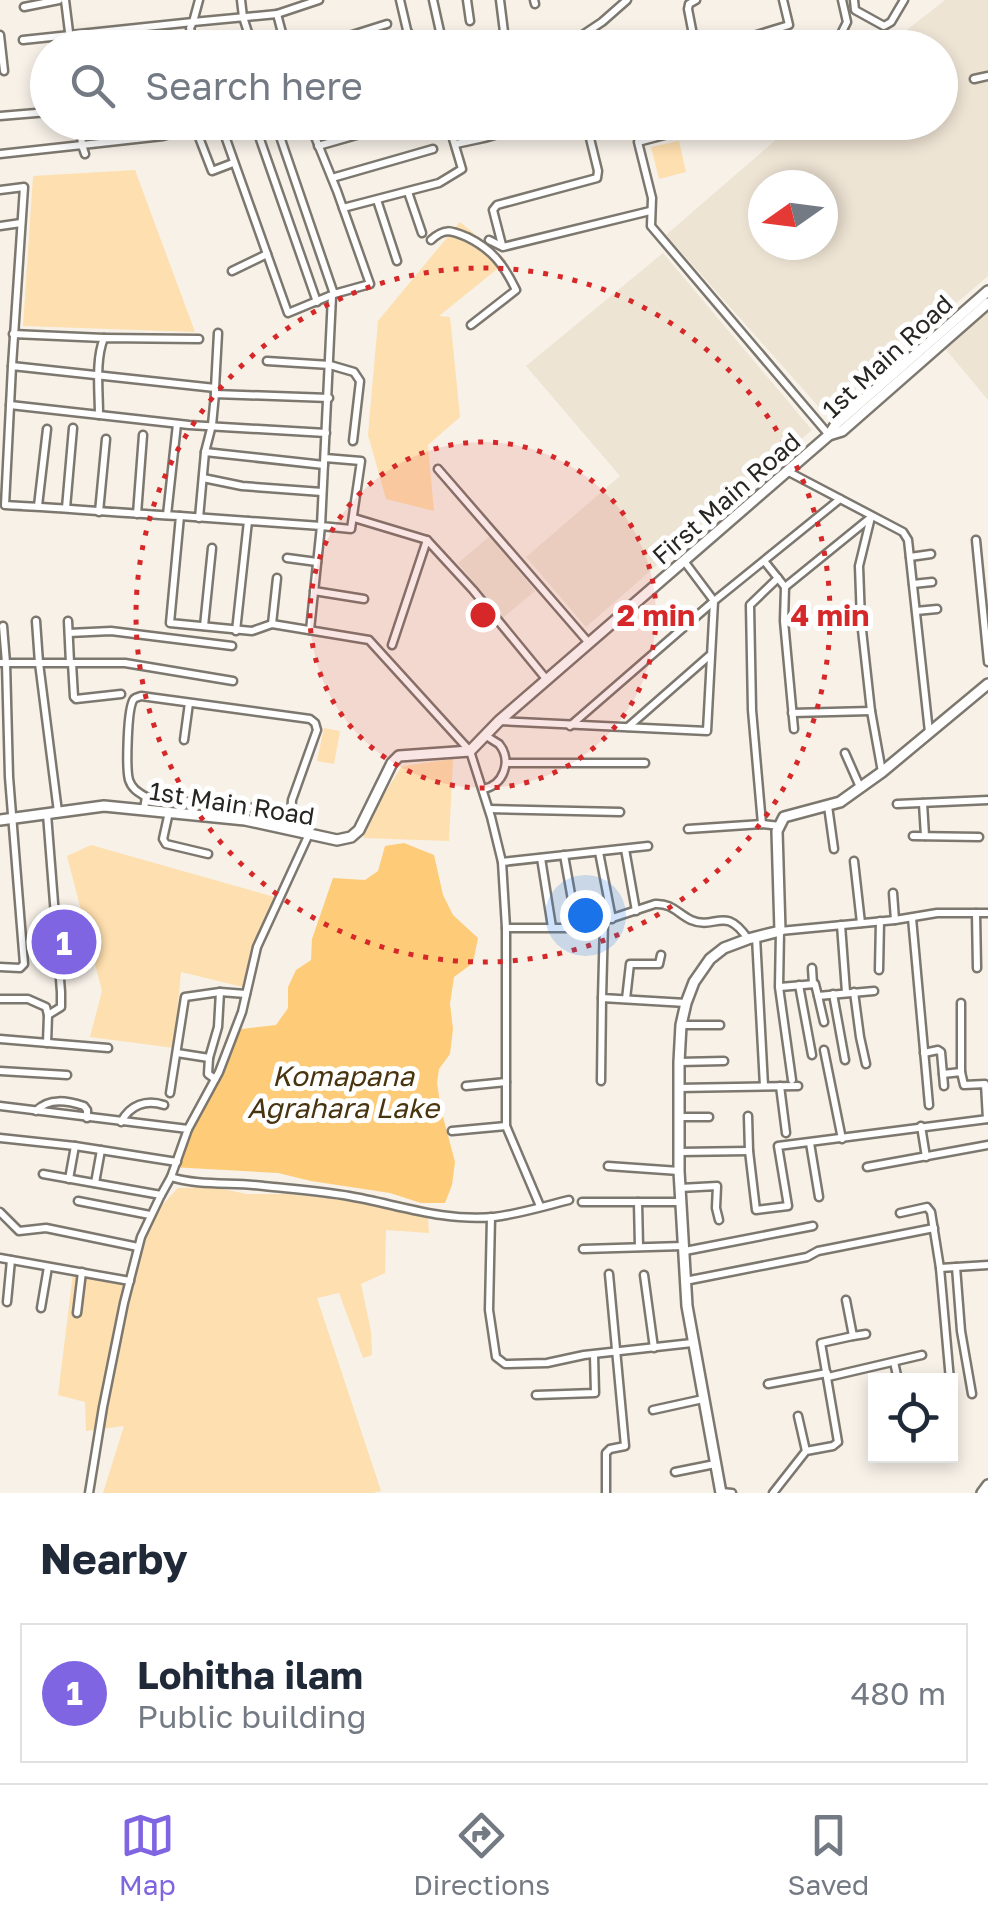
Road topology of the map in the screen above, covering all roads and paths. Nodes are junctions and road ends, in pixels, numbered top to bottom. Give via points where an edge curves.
1 (62, 0) edge
2 (200, 0) edge
3 (242, 0) edge
4 (318, 0) edge
5 (400, 0) edge
6 (433, 0) edge
7 (467, 0) edge
8 (500, 0) edge
9 (627, 0) edge
10 (696, 0) edge
11 (783, 0) edge
12 (842, 0) edge
13 (854, 0) edge
14 (904, 0) edge
15 (24, 7) dead end
16 (277, 14) junction
17 (243, 17) junction
18 (470, 21) dead end
19 (193, 22) junction
20 (387, 24) dead end
21 (68, 30) edge
22 (110, 30) edge
23 (190, 30) edge
24 (247, 30) edge
25 (281, 30) edge
26 (368, 30) edge
27 (407, 30) edge
28 (440, 30) edge
29 (504, 30) edge
30 (590, 30) edge
31 (692, 30) edge
32 (770, 30) edge
33 (843, 30) edge
34 (0, 35) edge
35 (30, 39) edge
36 (23, 40) dead end
37 (4, 71) dead end
38 (988, 76) edge
39 (974, 79) dead end
40 (30, 114) edge
41 (0, 116) edge
42 (82, 140) edge
43 (122, 140) edge
44 (200, 140) edge
45 (225, 140) edge
46 (260, 140) edge
47 (281, 140) edge
48 (316, 140) edge
49 (339, 140) edge
50 (455, 140) edge
51 (472, 140) edge
52 (590, 140) edge
53 (646, 140) edge
54 (82, 144) junction
55 (456, 144) junction
56 (318, 146) junction
57 (434, 149) dead end
58 (0, 154) edge
59 (85, 154) dead end
60 (232, 162) junction
61 (332, 178) junction
62 (0, 190) edge
63 (408, 192) junction
64 (377, 200) junction
65 (343, 208) junction
66 (650, 211) junction
67 (21, 224) junction
68 (0, 226) edge
69 (497, 230) junction
70 (422, 233) dead end
71 (430, 240) dead end
72 (485, 242) junction
73 (502, 245) junction
74 (267, 254) junction
75 (397, 262) dead end
76 (232, 271) dead end
77 (988, 291) edge
78 (334, 295) junction
79 (317, 302) junction
80 (988, 303) edge
81 (471, 325) dead end
82 (218, 333) dead end
83 (13, 334) junction
84 (104, 338) junction
85 (199, 340) dead end
86 (267, 361) dead end
87 (330, 365) junction
88 (12, 366) junction
89 (99, 374) junction
90 (215, 391) junction
91 (329, 398) junction
92 (10, 405) junction
93 (99, 415) junction
94 (177, 424) junction
95 (212, 425) junction
96 (73, 428) dead end
97 (47, 429) dead end
98 (326, 432) junction
99 (143, 434) dead end
100 (829, 435) junction
101 (106, 440) dead end
102 (353, 442) dead end
103 (205, 452) junction
104 (324, 461) junction
105 (438, 469) dead end
106 (787, 471) junction
107 (203, 478) junction
108 (322, 492) junction
109 (840, 500) junction
110 (2, 505) edge
111 (38, 506) junction
112 (66, 508) junction
113 (99, 512) junction
114 (137, 514) junction
115 (167, 515) junction
116 (180, 516) junction
117 (871, 517) junction
118 (199, 518) junction
119 (354, 518) junction
120 (248, 521) junction
121 (320, 526) junction
122 (427, 540) junction
123 (976, 540) dead end
124 (212, 548) dead end
125 (931, 554) dead end
126 (910, 557) junction
127 (287, 558) dead end
128 (684, 561) junction
129 (317, 562) junction
130 (764, 562) junction
131 (277, 578) dead end
132 (778, 578) junction
133 (932, 582) dead end
134 (913, 584) junction
135 (785, 587) junction
136 (314, 591) junction
137 (364, 599) dead end
138 (714, 601) junction
139 (937, 609) dead end
140 (916, 611) junction
141 (986, 613) edge
142 (36, 621) dead end
143 (68, 621) dead end
144 (272, 624) junction
145 (3, 626) dead end
146 (204, 626) junction
147 (236, 630) junction
148 (310, 630) junction
149 (69, 634) junction
150 (588, 643) junction
151 (392, 644) dead end
152 (232, 646) dead end
153 (710, 655) junction
154 (38, 662) junction
155 (988, 662) edge
156 (3, 663) edge
157 (71, 663) junction
158 (547, 680) junction
159 (233, 681) dead end
160 (988, 684) edge
161 (122, 694) dead end
162 (189, 703) junction
163 (872, 711) junction
164 (792, 714) junction
165 (499, 721) junction
166 (570, 726) junction
167 (626, 728) junction
168 (794, 729) dead end
169 (930, 732) junction
170 (486, 735) junction
171 (184, 740) dead end
172 (470, 752) junction
173 (845, 753) dead end
174 (506, 763) junction
175 (645, 763) dead end
176 (882, 772) junction
177 (860, 787) junction
178 (483, 789) junction
179 (146, 796) junction
180 (988, 800) edge
181 (923, 803) junction
182 (897, 804) dead end
183 (828, 805) junction
184 (489, 809) junction
185 (144, 810) junction
186 (169, 812) junction
187 (292, 812) junction
188 (620, 812) dead end
189 (52, 813) junction
190 (14, 818) junction
191 (0, 820) edge
192 (762, 824) junction
193 (780, 826) junction
194 (688, 828) dead end
195 (290, 830) junction
196 (309, 834) junction
197 (913, 836) dead end
198 (924, 836) junction
199 (978, 837) dead end
200 (648, 846) dead end
201 (625, 849) junction
202 (834, 849) dead end
203 (599, 852) junction
204 (208, 854) dead end
205 (564, 855) junction
206 (541, 858) junction
207 (854, 861) dead end
208 (502, 862) junction
209 (892, 893) dead end
210 (636, 911) junction
211 (976, 913) junction
212 (988, 913) edge
213 (912, 918) junction
214 (895, 920) junction
215 (608, 921) junction
216 (880, 921) junction
217 (860, 923) junction
218 (840, 925) junction
219 (552, 927) junction
220 (506, 928) junction
221 (577, 928) junction
222 (780, 931) junction
223 (752, 938) junction
224 (661, 955) dead end
225 (0, 967) edge
226 (812, 968) dead end
227 (978, 968) dead end
228 (879, 970) dead end
229 (814, 984) junction
230 (799, 985) junction
231 (779, 986) junction
232 (874, 991) dead end
233 (220, 992) junction
234 (850, 992) junction
235 (246, 994) junction
236 (833, 994) junction
237 (818, 996) junction
238 (602, 998) junction
239 (0, 999) edge
240 (626, 1000) junction
241 (686, 1003) junction
242 (961, 1003) dead end
243 (48, 1015) junction
244 (824, 1022) dead end
245 (681, 1025) junction
246 (720, 1025) dead end
247 (0, 1039) edge
248 (214, 1040) junction
249 (47, 1043) junction
250 (230, 1043) junction
251 (108, 1048) dead end
252 (824, 1050) dead end
253 (177, 1053) junction
254 (924, 1053) junction
255 (812, 1055) dead end
256 (209, 1058) junction
257 (845, 1060) dead end
258 (724, 1061) dead end
259 (678, 1062) junction
260 (866, 1064) dead end
261 (0, 1071) edge
262 (962, 1072) junction
263 (943, 1074) junction
264 (67, 1075) dead end
265 (215, 1079) junction
266 (601, 1081) dead end
267 (506, 1082) junction
268 (466, 1086) dead end
269 (764, 1086) junction
270 (780, 1086) junction
271 (944, 1086) dead end
272 (678, 1088) junction
273 (170, 1092) dead end
274 (164, 1105) dead end
275 (930, 1105) dead end
276 (0, 1106) edge
277 (36, 1111) junction
278 (748, 1116) dead end
279 (678, 1117) junction
280 (709, 1117) dead end
281 (87, 1118) junction
282 (987, 1119) edge
283 (121, 1122) junction
284 (506, 1126) junction
285 (921, 1126) junction
286 (188, 1128) junction
287 (452, 1130) dead end
288 (786, 1133) dead end
289 (0, 1138) edge
290 (842, 1139) junction
291 (810, 1143) junction
292 (75, 1146) junction
293 (988, 1146) edge
294 (101, 1149) junction
295 (749, 1151) junction
296 (679, 1152) junction
297 (926, 1156) junction
298 (178, 1162) junction
299 (608, 1166) dead end
300 (867, 1167) dead end
301 (679, 1170) junction
302 (42, 1174) dead end
303 (172, 1177) junction
304 (69, 1179) junction
305 (95, 1183) junction
306 (680, 1188) junction
307 (161, 1195) junction
308 (819, 1197) dead end
309 (570, 1200) dead end
310 (78, 1201) dead end
311 (582, 1202) dead end
312 (638, 1202) junction
313 (681, 1202) junction
314 (540, 1206) junction
315 (0, 1212) edge
316 (900, 1213) dead end
317 (150, 1215) junction
318 (491, 1218) junction
319 (719, 1220) dead end
320 (812, 1226) dead end
321 (934, 1228) junction
322 (138, 1247) junction
323 (639, 1247) junction
324 (684, 1248) junction
325 (583, 1249) dead end
326 (0, 1258) edge
327 (11, 1260) junction
328 (988, 1265) edge
329 (48, 1266) junction
330 (940, 1268) junction
331 (956, 1268) junction
332 (82, 1272) junction
333 (608, 1274) dead end
334 (644, 1274) dead end
335 (130, 1280) junction
336 (685, 1280) junction
337 (846, 1300) dead end
338 (7, 1302) dead end
339 (41, 1308) dead end
340 (76, 1313) dead end
341 (866, 1334) dead end
342 (854, 1336) junction
343 (692, 1343) junction
344 (654, 1348) junction
345 (617, 1352) junction
346 (594, 1355) junction
347 (922, 1355) dead end
348 (894, 1362) junction
349 (896, 1373) edge
350 (949, 1373) edge
351 (827, 1375) junction
352 (768, 1384) dead end
353 (536, 1394) dead end
354 (972, 1394) dead end
355 (703, 1399) junction
356 (653, 1410) dead end
357 (798, 1416) dead end
358 (806, 1450) junction
359 (715, 1464) junction
360 (675, 1472) dead end
361 (988, 1486) edge
362 (89, 1493) edge
363 (606, 1493) edge
364 (721, 1493) edge
365 (732, 1493) edge
366 (773, 1493) edge
367 (982, 1493) edge

1 - 15 street
1 - 21 street
2 - 19 street
3 - 17 street
4 - 16 street
5 - 27 street
6 - 28 street
7 - 18 street
8 - 29 street
9 - 30 street
10 - 31 street via 688,9
11 - 32 street via 789,24
12 - 33 street
13 - 14 street via 855,10 884,26
16 - 17 street
16 - 25 street
17 - 19 street
17 - 24 street
19 - 22 street
19 - 23 street
20 - 26 street
34 - 37 street
35 - 36 street
38 - 39 street
40 - 41 street
42 - 54 street
43 - 54 street
44 - 60 street via 212,170
45 - 60 street
46 - 79 street
47 - 78 street
48 - 56 street
49 - 56 street
50 - 55 street
51 - 55 street
52 - 69 street via 597,178 497,204
53 - 66 street via 638,142
54 - 58 street
54 - 59 street
55 - 63 street via 462,169
56 - 61 street
57 - 61 street
60 - 74 street
61 - 65 street
62 - 67 street via 24,187
63 - 64 street
63 - 70 street
64 - 65 street
64 - 75 street
65 - 78 street via 370,284
66 - 73 street
66 - 100 street via 656,233
67 - 68 street
67 - 83 street
69 - 72 street
69 - 73 street
71 - 72 street via 449,229
72 - 73 street
72 - 81 street via 516,290
74 - 76 street
74 - 79 street via 288,314
77 - 100 street, 1st Main Road
78 - 79 street
78 - 87 street
80 - 100 street, 1st Main Road
82 - 90 street
83 - 84 street
83 - 88 street
84 - 85 street
84 - 89 street
86 - 87 street
87 - 91 street
87 - 102 street via 354,372 360,381
88 - 89 street
88 - 92 street
89 - 90 street
89 - 93 street
90 - 91 street
90 - 95 street
91 - 98 street
92 - 93 street
92 - 110 street
93 - 94 street
94 - 95 street
94 - 115 street
95 - 98 street
95 - 103 street
96 - 112 street
97 - 111 street
98 - 104 street
99 - 114 street
100 - 106 street, First Main Road
101 - 113 street
103 - 104 street
103 - 107 street
104 - 108 street
104 - 119 street via 361,462
105 - 150 street
106 - 109 street
106 - 128 street, First Main Road
107 - 108 street
107 - 118 street
108 - 121 street
109 - 117 street
109 - 130 street
110 - 111 street
111 - 112 street
112 - 113 street
113 - 114 street
114 - 115 street
115 - 116 street
116 - 118 street
116 - 146 street via 170,623
117 - 126 street via 903,532
117 - 135 street
117 - 163 street via 860,566
118 - 120 street
119 - 121 street via 351,529
119 - 122 street
120 - 121 street
120 - 147 street
121 - 129 street
122 - 151 street
122 - 158 street
123 - 141 street
124 - 146 street
125 - 126 street
126 - 134 street
127 - 129 street
128 - 138 street
128 - 150 street, First Main Road
129 - 136 street
130 - 132 street
130 - 138 street
131 - 144 street
132 - 135 street
132 - 192 street via 750,605
133 - 134 street
134 - 140 street
135 - 164 street
136 - 137 street
136 - 148 street
138 - 153 street
138 - 166 street
139 - 140 street
140 - 169 street
141 - 155 street
142 - 154 street
143 - 149 street
144 - 147 street
144 - 148 street
145 - 156 street
146 - 147 street
148 - 172 street via 369,640
149 - 152 street via 111,631
149 - 157 street
150 - 158 street, First Main Road
153 - 167 street
153 - 167 street via 707,731
154 - 156 street
154 - 157 street
154 - 189 street
156 - 190 street
157 - 159 street via 125,663
157 - 161 street via 76,699
158 - 165 street, First Main Road
160 - 169 street
162 - 171 street
162 - 179 street via 132,700 128,779
162 - 187 street via 315,724
163 - 164 street
163 - 176 street
164 - 168 street
165 - 166 street
165 - 170 street, First Main Road
166 - 167 street
169 - 176 street
170 - 172 street, First Main Road
170 - 174 street via 499,744
172 - 178 street
172 - 196 street, 1st Main Road via 400,756 360,830 337,840
173 - 177 street
174 - 175 street
174 - 178 street via 499,782
176 - 177 street
177 - 183 street
178 - 184 street
179 - 185 street
179 - 187 street
180 - 181 street
181 - 182 street
181 - 198 street
183 - 193 street via 784,817
183 - 202 street
184 - 188 street
184 - 208 street
185 - 186 street, 1st Main Road
185 - 189 street, 1st Main Road via 104,806
186 - 195 street, 1st Main Road
186 - 204 street via 166,844
187 - 195 street
189 - 190 street, 1st Main Road
189 - 243 street via 62,992 61,1007
190 - 191 street, 1st Main Road
190 - 225 street via 24,964
192 - 193 street
192 - 194 street
193 - 222 street
195 - 196 street, 1st Main Road
196 - 235 street via 257,946
197 - 198 street
198 - 199 street
200 - 201 street
201 - 203 street
201 - 210 street
203 - 205 street
203 - 215 street
205 - 206 street
205 - 221 street
206 - 208 street
206 - 219 street
207 - 217 street
208 - 220 street
209 - 214 street
210 - 215 street
210 - 223 street via 668,904 694,922 727,920
211 - 212 street
211 - 213 street
211 - 227 street
213 - 214 street
213 - 254 street
214 - 216 street
215 - 221 street
215 - 238 street
216 - 217 street
216 - 228 street
217 - 218 street
218 - 222 street
218 - 234 street
219 - 220 street
219 - 221 street
220 - 267 street
222 - 223 street
222 - 231 street
223 - 241 street via 710,959
223 - 269 street
224 - 240 street via 659,964 630,964
226 - 229 street
229 - 230 street
229 - 237 street
230 - 231 street
230 - 255 street
231 - 270 street via 795,1083
232 - 234 street
233 - 235 street
233 - 248 street
233 - 253 street via 185,997
234 - 236 street
234 - 260 street
235 - 250 street
236 - 237 street
236 - 257 street
237 - 244 street
238 - 240 street
238 - 266 street
239 - 243 street via 28,998
240 - 241 street
241 - 245 street
242 - 262 street
243 - 249 street
245 - 246 street
245 - 259 street
247 - 249 street
248 - 250 street
248 - 256 street
249 - 251 street
250 - 265 street
252 - 290 street
253 - 256 street
253 - 273 street
254 - 263 street via 941,1052
254 - 275 street
256 - 265 street via 208,1074
258 - 259 street
259 - 272 street
261 - 264 street
262 - 263 street
262 - 282 street via 964,1085 984,1084
263 - 271 street
265 - 286 street
267 - 268 street
267 - 284 street
269 - 270 street
269 - 272 street
270 - 288 street
272 - 279 street
274 - 283 street via 139,1104
276 - 277 street
277 - 281 street
277 - 281 street via 66,1102 84,1106
278 - 295 street
279 - 280 street
279 - 296 street
281 - 283 street
282 - 285 street
283 - 286 street
284 - 287 street
284 - 314 street
285 - 290 street
285 - 297 street
286 - 298 street
289 - 292 street
290 - 291 street
291 - 295 street via 778,1146 788,1206 756,1210
291 - 308 street
292 - 294 street
292 - 304 street
293 - 297 street
294 - 298 street
294 - 305 street
295 - 296 street
296 - 301 street
297 - 300 street
298 - 303 street
299 - 301 street
301 - 306 street
302 - 304 street
303 - 307 street
303 - 318 street
304 - 305 street
305 - 307 street
306 - 313 street
306 - 319 street via 718,1186
307 - 317 street
309 - 314 street
310 - 317 street
311 - 312 street
312 - 313 street
312 - 323 street
313 - 324 street
314 - 318 street
315 - 322 street via 19,1230 46,1228
316 - 321 street via 928,1207
317 - 322 street
318 - 346 street via 496,1356 522,1365
320 - 324 street
321 - 330 street
321 - 336 street
322 - 335 street
323 - 324 street
323 - 325 street
324 - 336 street
326 - 327 street
327 - 329 street
327 - 338 street
328 - 331 street
329 - 332 street
329 - 339 street
330 - 331 street
330 - 350 street
331 - 354 street
332 - 335 street
332 - 340 street
333 - 345 street
334 - 344 street
335 - 362 street
336 - 343 street
337 - 342 street
341 - 342 street
342 - 351 street via 822,1342
343 - 344 street
343 - 355 street
344 - 345 street
345 - 346 street
345 - 363 street via 625,1446 606,1453
346 - 353 street via 596,1394
347 - 348 street
348 - 349 street
348 - 351 street
351 - 352 street
351 - 358 street via 839,1439
355 - 356 street
355 - 359 street
357 - 358 street
358 - 366 street
359 - 360 street
359 - 364 street
361 - 367 street
364 - 365 street

